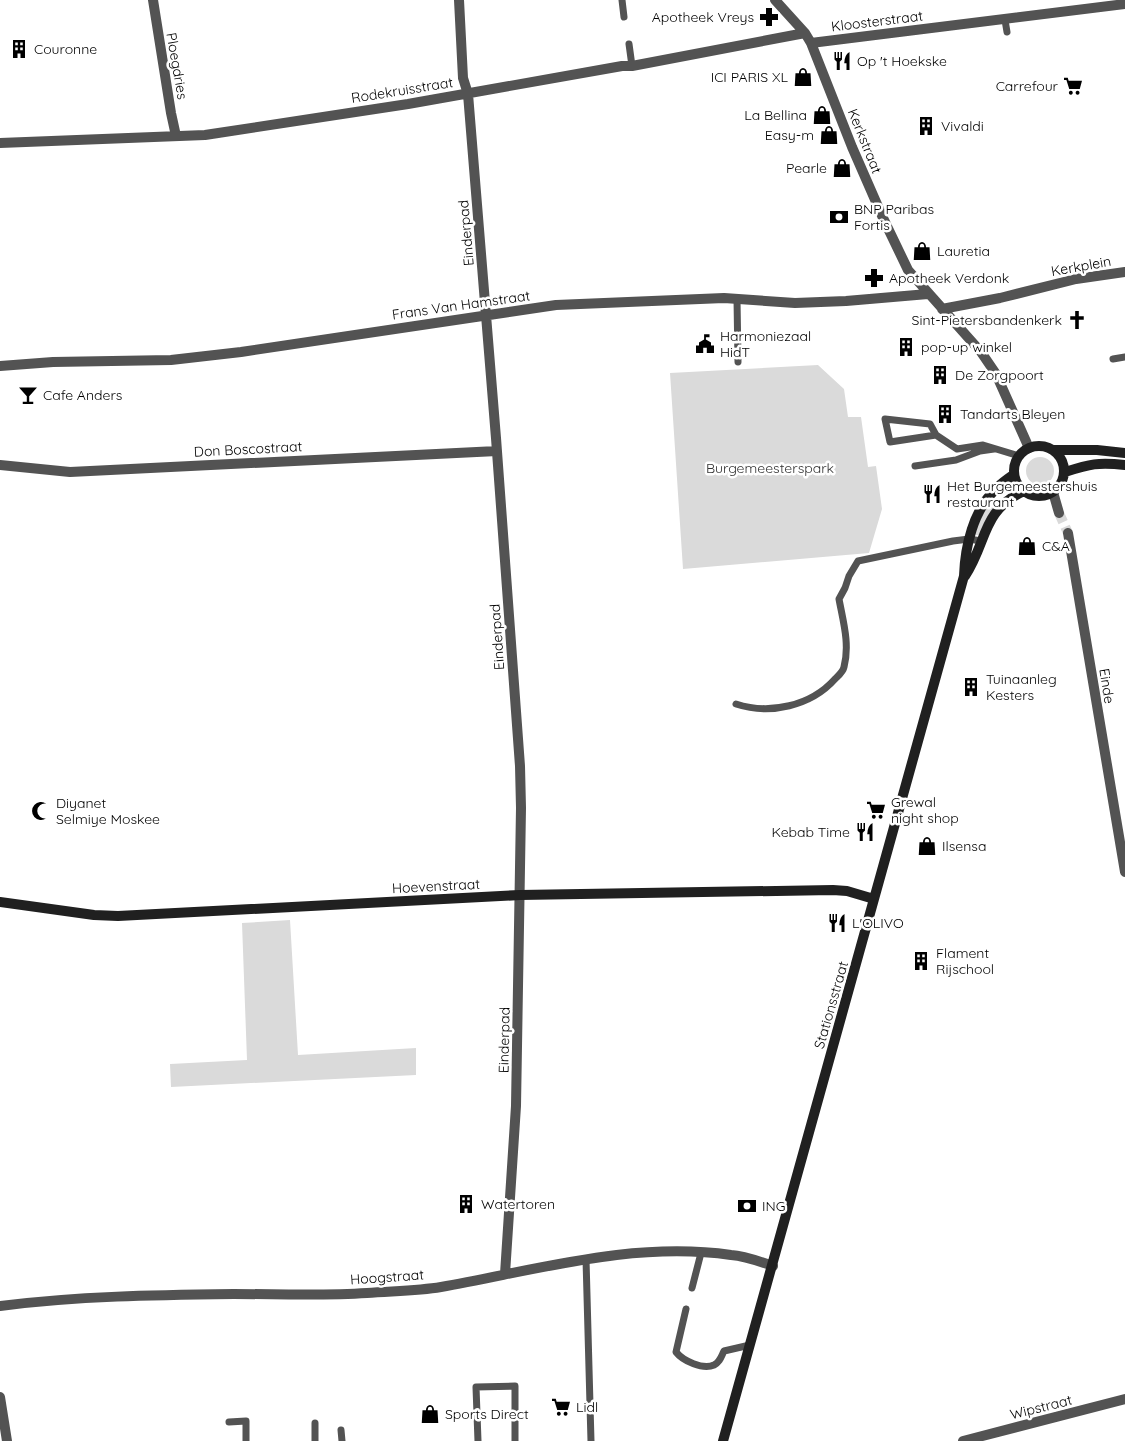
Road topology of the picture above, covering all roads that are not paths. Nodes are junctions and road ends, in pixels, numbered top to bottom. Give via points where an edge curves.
1 (153, 0) edge
2 (459, 0) edge
3 (622, 0) edge
4 (775, 0) edge
5 (1125, 4) edge
6 (624, 17) dead end
7 (1005, 20) junction
8 (1008, 32) dead end
9 (804, 33) junction
10 (811, 43) junction
11 (629, 44) dead end
12 (632, 66) junction
13 (468, 94) junction
14 (176, 136) junction
15 (0, 143) edge
16 (1125, 272) edge
17 (928, 294) junction
18 (737, 299) junction
19 (942, 309) junction
20 (487, 315) junction
21 (1125, 357) edge
22 (1113, 359) dead end
23 (738, 362) dead end
24 (0, 366) edge
25 (936, 434) junction
26 (994, 448) junction
27 (1029, 448) junction
28 (1054, 450) junction
29 (497, 451) junction
30 (1125, 453) edge
31 (1019, 456) junction
32 (0, 465) edge
33 (1125, 465) edge
34 (916, 466) dead end
35 (1065, 472) junction
36 (1014, 474) junction
37 (1024, 491) junction
38 (1053, 492) junction
39 (1060, 513) tunnel mouth
40 (1068, 533) tunnel mouth
41 (969, 539) junction
42 (981, 541) junction
43 (964, 576) junction
44 (736, 704) dead end
45 (1124, 866) edge
46 (520, 895) junction
47 (874, 900) junction
48 (0, 902) edge
49 (701, 1253) junction
50 (586, 1259) junction
51 (773, 1266) junction
52 (505, 1274) junction
53 (692, 1288) dead end
54 (0, 1306) edge
55 (686, 1308) dead end
56 (750, 1345) junction
57 (0, 1397) edge
58 (1125, 1400) edge
59 (229, 1422) dead end
60 (315, 1423) dead end
61 (341, 1430) dead end
62 (7, 1441) edge
63 (246, 1441) edge
64 (315, 1441) edge
65 (342, 1441) edge
66 (478, 1441) edge
67 (515, 1441) edge
68 (591, 1441) edge
69 (724, 1441) edge
70 (964, 1441) edge

1 - 14 street, Ploegdries
2 - 13 street, Einderpad via 463,78
3 - 6 lane
4 - 9 street, Kerkstraat
5 - 7 street, Kloosterstraat
7 - 8 lane
7 - 10 street, Kloosterstraat
9 - 10 street, Kerkstraat
9 - 12 street, Rodekruisstraat
10 - 17 street, Kerkstraat via 882,218 908,270
11 - 12 lane
12 - 13 street, Rodekruisstraat
13 - 14 street, Rodekruisstraat via 205,135
13 - 20 street, Einderpad
14 - 15 street, Rodekruisstraat
16 - 19 street, Kerkplein via 1076,279
17 - 18 street, Frans Van Hamstraat via 795,303
17 - 19 street
18 - 20 street, Frans Van Hamstraat via 556,305
18 - 23 lane
19 - 27 street via 981,352 996,374
20 - 24 street, Frans Van Hamstraat via 171,360
20 - 29 street, Einderpad
21 - 22 lane
25 - 25 lane via 890,442 885,419 930,424
25 - 26 lane via 957,448 983,444
26 - 31 lane
26 - 34 lane via 956,460
27 - 28 main road via 1038,446
27 - 31 main road
28 - 30 main road
28 - 35 main road via 1064,464
29 - 32 street, Don Boscostraat via 70,472
29 - 46 street, Einderpad via 520,766
31 - 36 main road
33 - 35 main road via 1088,464
35 - 38 main road via 1059,487
36 - 37 main road
36 - 41 main road, Stationsstraat via 994,490 983,505
37 - 38 main road via 1033,496
37 - 42 main road, Stationsstraat via 1004,502 997,510
38 - 39 street
40 - 45 street, Einde
41 - 42 lane
41 - 43 main road, Stationsstraat
41 - 44 lane via 858,562 839,599 847,644 844,669 829,686 811,698 788,706 765,709
42 - 43 main road, Stationsstraat
43 - 47 main road, Stationsstraat
46 - 47 main road, Hoevenstraat via 833,890
46 - 48 main road, Hoevenstraat via 118,916
46 - 52 street, Einderpad via 516,1106
47 - 51 main road, Stationsstraat
49 - 50 street, Hoogstraat via 640,1253
49 - 51 street, Hoogstraat via 732,1255
49 - 53 lane
50 - 52 street, Hoogstraat
50 - 68 lane
51 - 56 main road, Stationsstraat
52 - 54 street, Hoogstraat via 439,1287 365,1293 118,1296
55 - 56 lane via 676,1352 680,1357 707,1367 720,1360 724,1351
56 - 69 main road, Stationsstraat
57 - 62 street
58 - 70 street, Wipstraat
59 - 63 lane via 246,1421
60 - 64 lane
61 - 65 lane
66 - 67 lane via 476,1387 515,1386

